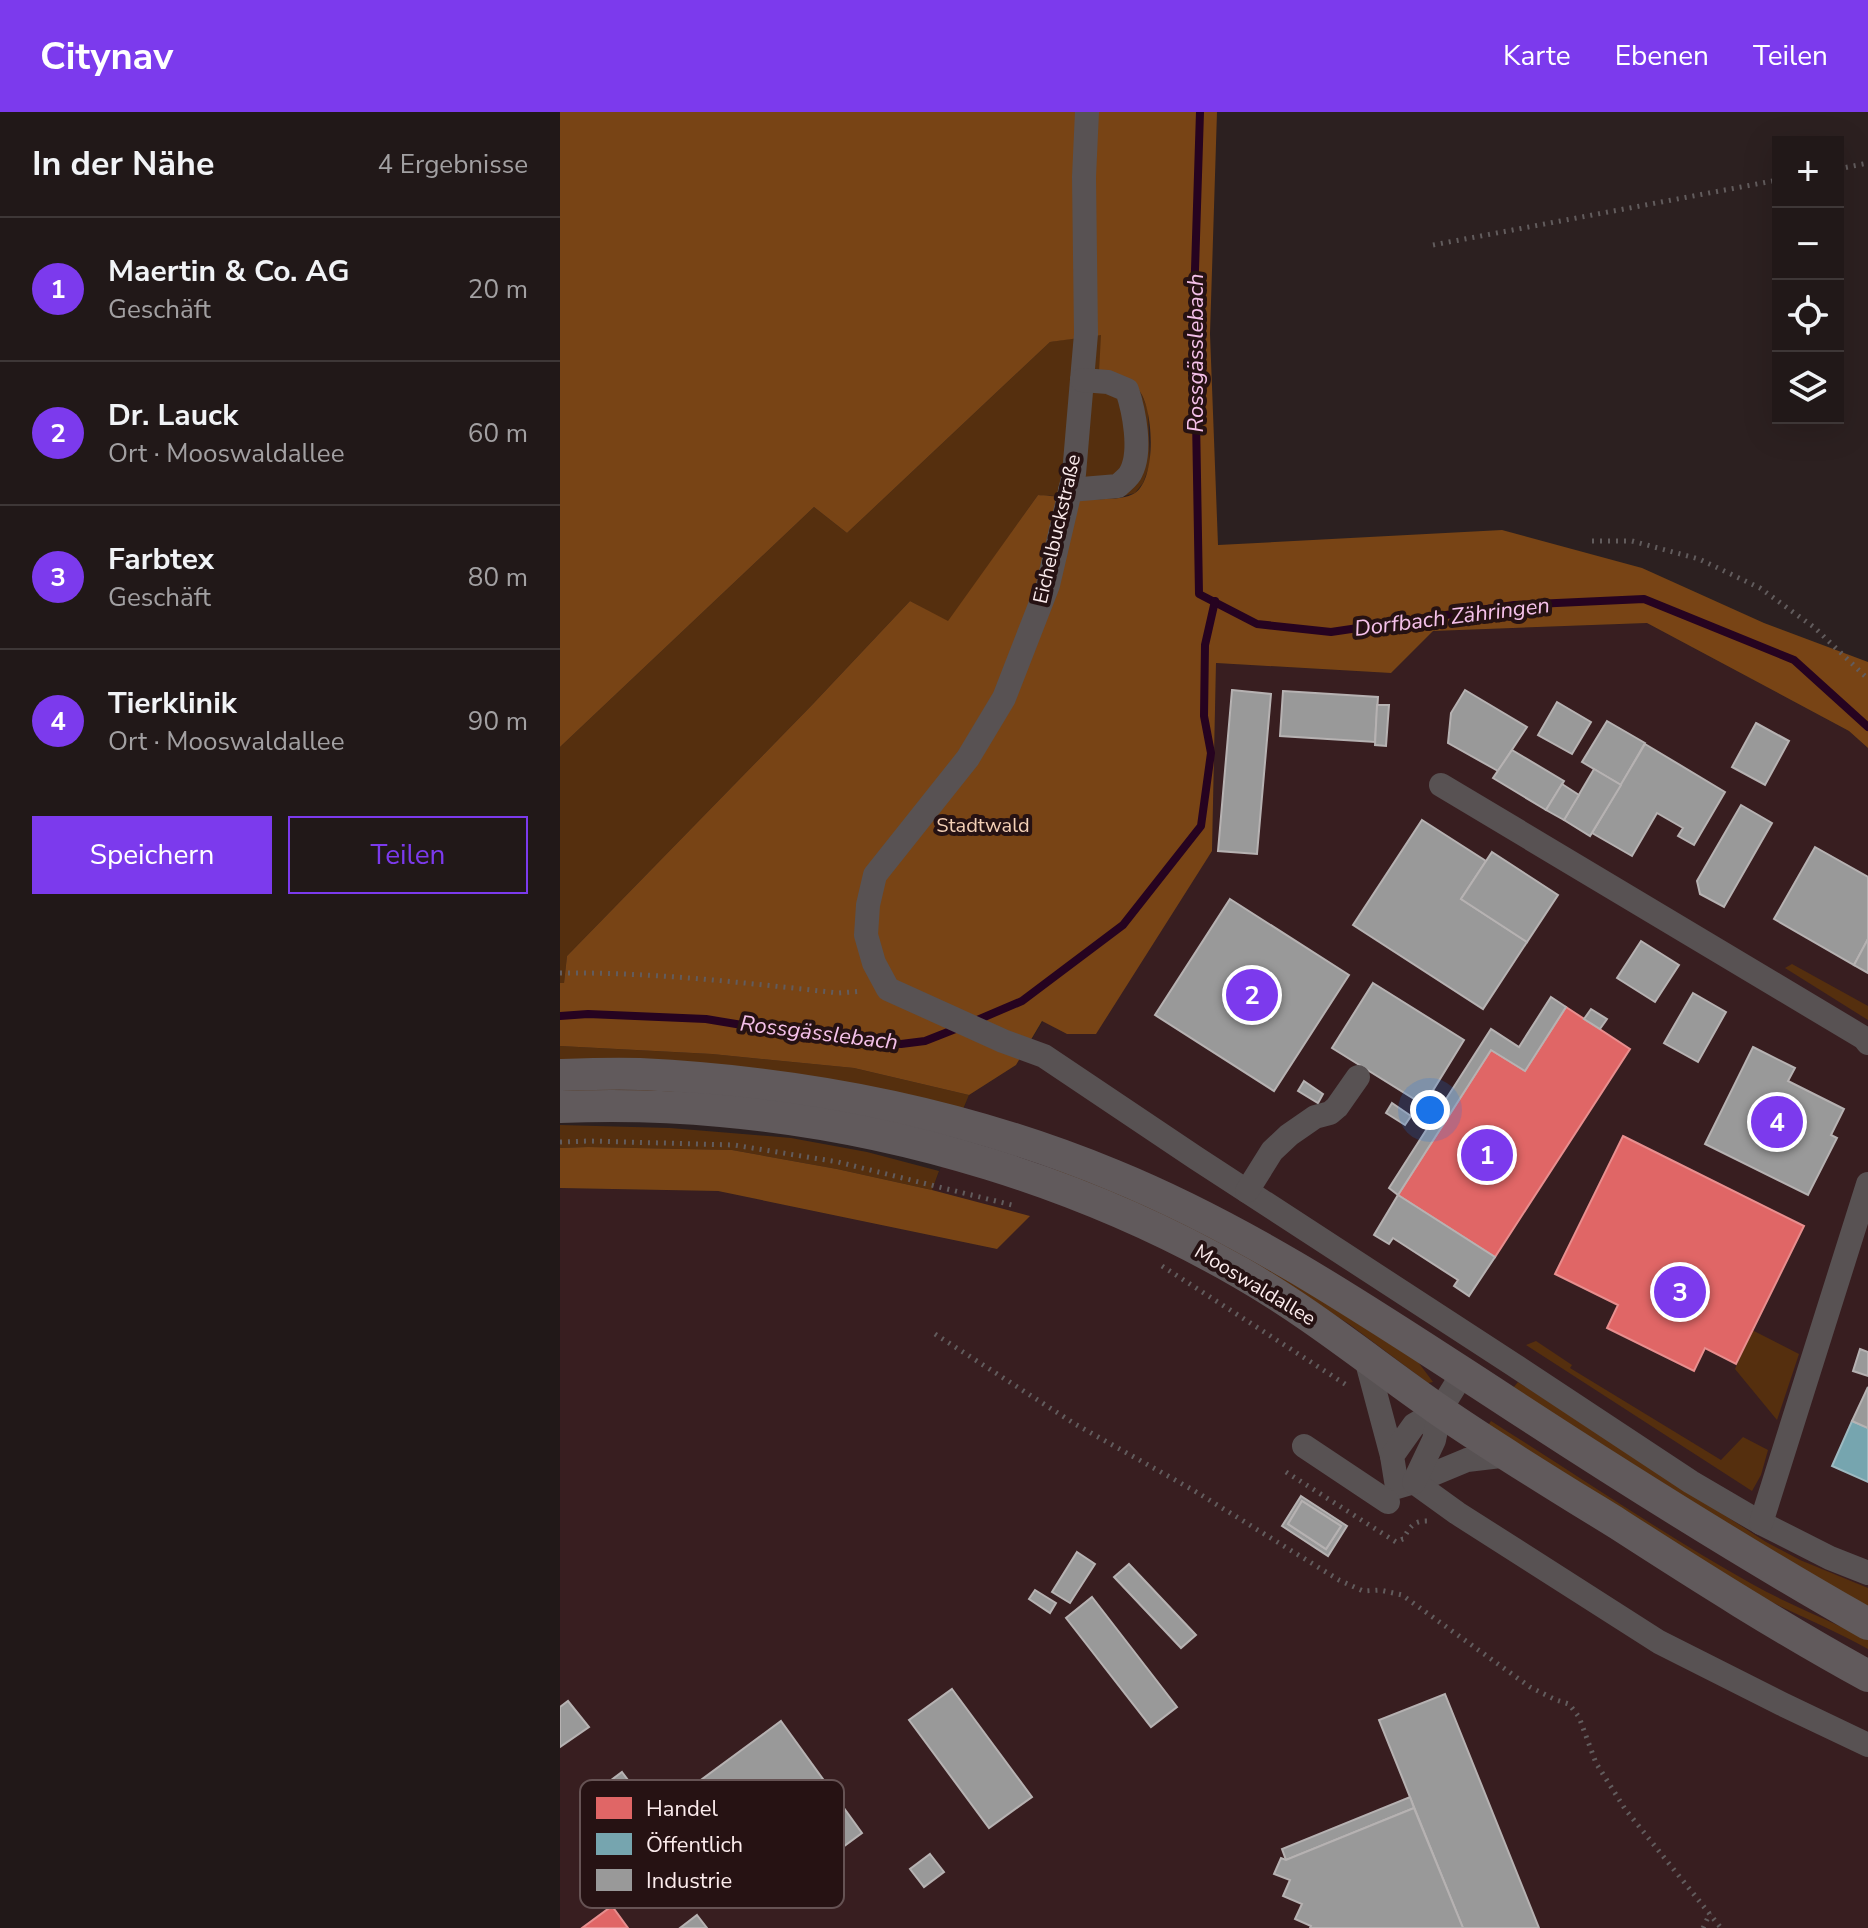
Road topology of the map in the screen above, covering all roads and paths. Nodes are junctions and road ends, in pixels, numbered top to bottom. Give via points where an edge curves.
1 (1087, 112) edge
2 (1868, 163) edge
3 (1844, 168) edge
4 (1772, 181) edge
5 (1433, 245) dead end
6 (1082, 380) junction
7 (1070, 490) junction
8 (1592, 541) dead end
9 (1868, 679) edge
10 (1441, 785) dead end
11 (560, 973) edge
12 (888, 989) junction
13 (1868, 1043) edge
14 (560, 1075) edge
15 (1358, 1077) dead end
16 (560, 1107) edge
17 (560, 1142) edge
18 (1868, 1184) edge
19 (1247, 1191) junction
20 (1021, 1207) dead end
21 (1159, 1263) dead end
22 (935, 1334) dead end
23 (1365, 1355) junction
24 (1463, 1373) junction
25 (1377, 1403) junction
26 (1440, 1410) junction
27 (1304, 1446) dead end
28 (1509, 1455) junction
29 (1392, 1456) junction
30 (1414, 1482) junction
31 (1388, 1502) dead end
32 (1761, 1523) junction
33 (1868, 1573) edge
34 (1868, 1624) edge
35 (1868, 1676) edge
36 (1868, 1745) edge
37 (1710, 1913) junction
38 (1703, 1928) edge
39 (1721, 1928) edge

1 - 6 street, Eichelbuckstraße
2 - 3 path
4 - 5 path
6 - 7 street, Eichelbuckstraße
6 - 7 street via 1127,390 1134,409 1136,450 1131,472 1118,486
7 - 12 street, Eichelbuckstraße via 1048,585 1004,698 968,758 875,875 866,935
8 - 9 path via 1632,541 1699,559 1760,588 1815,628
10 - 13 street
11 - 12 path via 683,976 839,993
12 - 19 street via 1044,1056
14 - 24 main road, Mooswaldallee via 636,1074 798,1088 1018,1139 1202,1216
15 - 19 street via 1337,1107 1315,1117 1272,1151
16 - 23 main road, Mooswaldallee via 644,1107 780,1118 971,1159 1107,1207 1198,1250
17 - 20 path via 734,1145 838,1162
18 - 32 street
19 - 32 street
21 - 25 path
22 - 37 path via 1075,1424 1339,1580 1363,1591 1402,1595 1530,1687 1569,1704 1625,1809
23 - 25 street
23 - 26 main road, Mooswaldallee
24 - 26 street
24 - 34 main road, Mooswaldallee via 1686,1517
25 - 29 street
26 - 28 main road, Mooswaldallee
26 - 29 street via 1414,1425
26 - 30 street via 1434,1440
27 - 31 street
28 - 30 street via 1467,1460
28 - 35 main road, Mooswaldallee via 1719,1589
29 - 30 street via 1397,1487
30 - 36 street via 1659,1642
32 - 33 street
37 - 38 path
37 - 39 path

